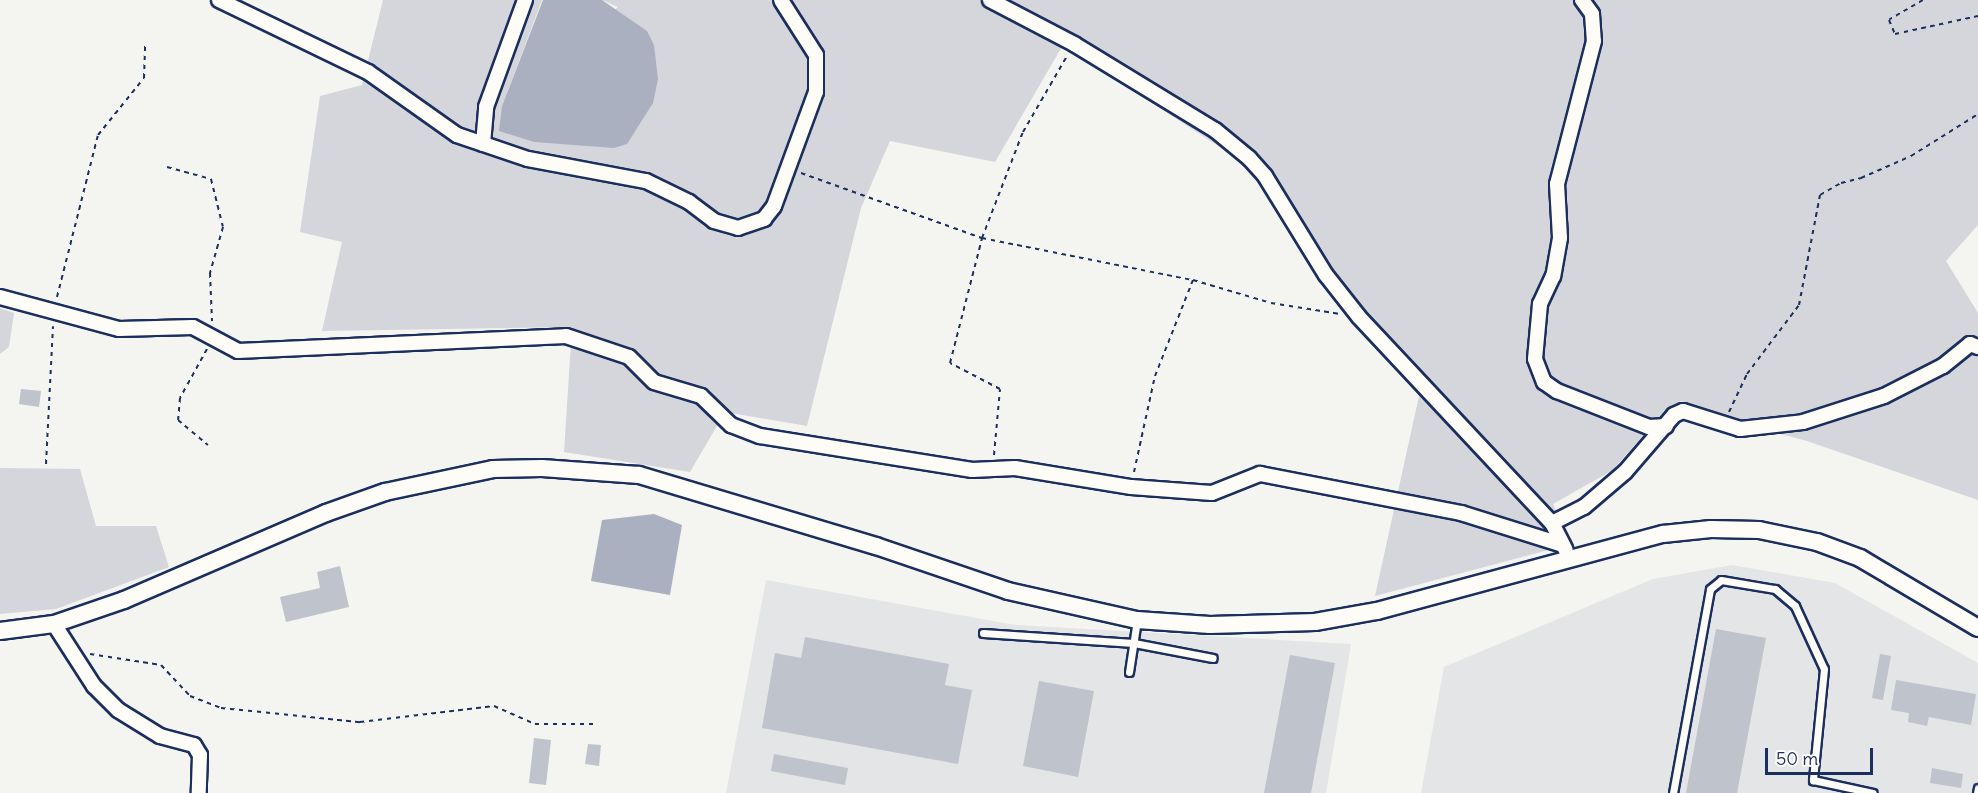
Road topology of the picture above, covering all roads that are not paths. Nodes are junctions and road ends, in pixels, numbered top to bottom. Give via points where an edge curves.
1 (219, 0) edge
2 (525, 0) edge
3 (781, 0) edge
4 (990, 0) edge
5 (1582, 0) edge
6 (483, 144) junction
7 (0, 297) edge
8 (1978, 347) edge
9 (1665, 426) junction
10 (1552, 523) junction
11 (1567, 551) junction
12 (1137, 620) junction
13 (54, 624) junction
14 (1978, 628) edge
15 (0, 631) edge
16 (983, 633) dead end
17 (1134, 643) junction
18 (1212, 658) dead end
19 (1129, 672) dead end
20 (1978, 788) edge
21 (199, 793) edge
22 (1672, 793) edge
23 (1873, 793) edge
24 (1977, 793) edge

1 - 6 street via 368,72 457,135
2 - 6 street via 486,107
3 - 6 street via 816,55 818,76 774,206 764,219 738,228 714,221 689,202 646,181 528,159
4 - 10 street via 1074,44 1215,130 1249,158 1265,176 1326,275 1359,317
5 - 9 street via 1592,14 1594,41 1558,175 1560,237 1553,276 1540,304 1535,359 1544,382 1557,391 1649,427
7 - 11 street via 119,329 194,327 238,351 566,336 629,357 654,382 701,396 731,425 760,436 972,470 993,467 1131,487 1212,493 1260,474 1461,513
8 - 9 street via 1970,344 1943,366 1884,396 1803,422 1740,429 1683,411
9 - 10 street via 1625,472 1584,507
10 - 11 street
11 - 12 street via 1377,611 1315,622 1210,625
11 - 14 street via 1663,534 1759,530 1817,542 1860,558
12 - 13 street via 1008,591 876,546 639,475 542,468 493,469 385,492
12 - 17 lane
13 - 15 street
13 - 21 street via 94,686 118,710 160,736 194,745 200,755
16 - 17 lane
17 - 18 lane
17 - 19 lane
20 - 24 lane
22 - 23 lane via 1710,589 1721,580 1775,589 1795,606 1824,669 1813,780

